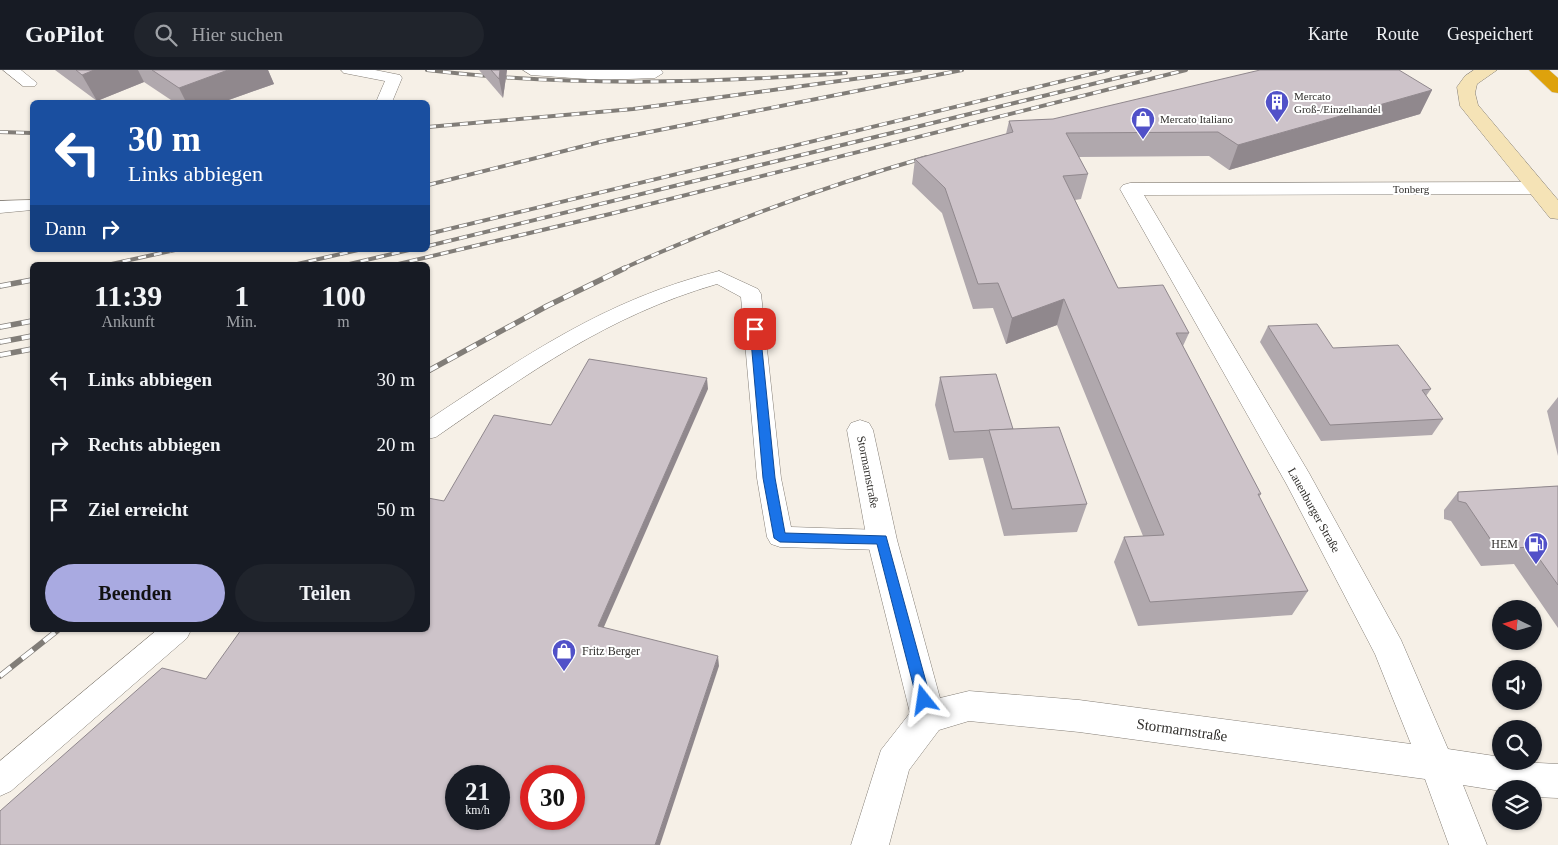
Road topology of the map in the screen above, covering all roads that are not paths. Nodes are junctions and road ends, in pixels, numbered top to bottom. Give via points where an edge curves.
1 (11, 70) edge
2 (349, 70) edge
3 (531, 70) edge
4 (1488, 70) edge
5 (1538, 70) edge
6 (655, 73) dead end
7 (29, 83) dead end
8 (1557, 87) edge
9 (385, 100) edge
10 (1537, 188) junction
11 (1130, 189) joint
12 (30, 205) edge
13 (0, 207) edge
14 (1558, 213) edge
15 (430, 430) edge
16 (860, 430) dead end
17 (882, 540) junction
18 (175, 632) edge
19 (928, 717) junction
20 (1437, 764) junction
21 (0, 780) edge
22 (1558, 781) edge
23 (870, 845) edge
24 (1468, 845) edge

1 - 7 lane
2 - 9 lane via 394,78
3 - 6 lane via 600,75
4 - 10 street via 1468,83 1465,91 1469,106
5 - 8 highway
10 - 11 street, Tonberg
10 - 14 street
11 - 20 street, Lauenburger Straße via 1299,481 1390,650
12 - 13 lane
15 - 17 lane via 605,319 676,288 719,276 751,294 769,478 780,538
16 - 17 street, Stormarnstraße
17 - 19 street, Stormarnstraße
18 - 21 lane
19 - 20 street, Stormarnstraße via 969,706 1079,716
19 - 23 street via 893,762
20 - 22 street, Stormarnstraße via 1542,782
20 - 24 street, Lauenburger Straße

